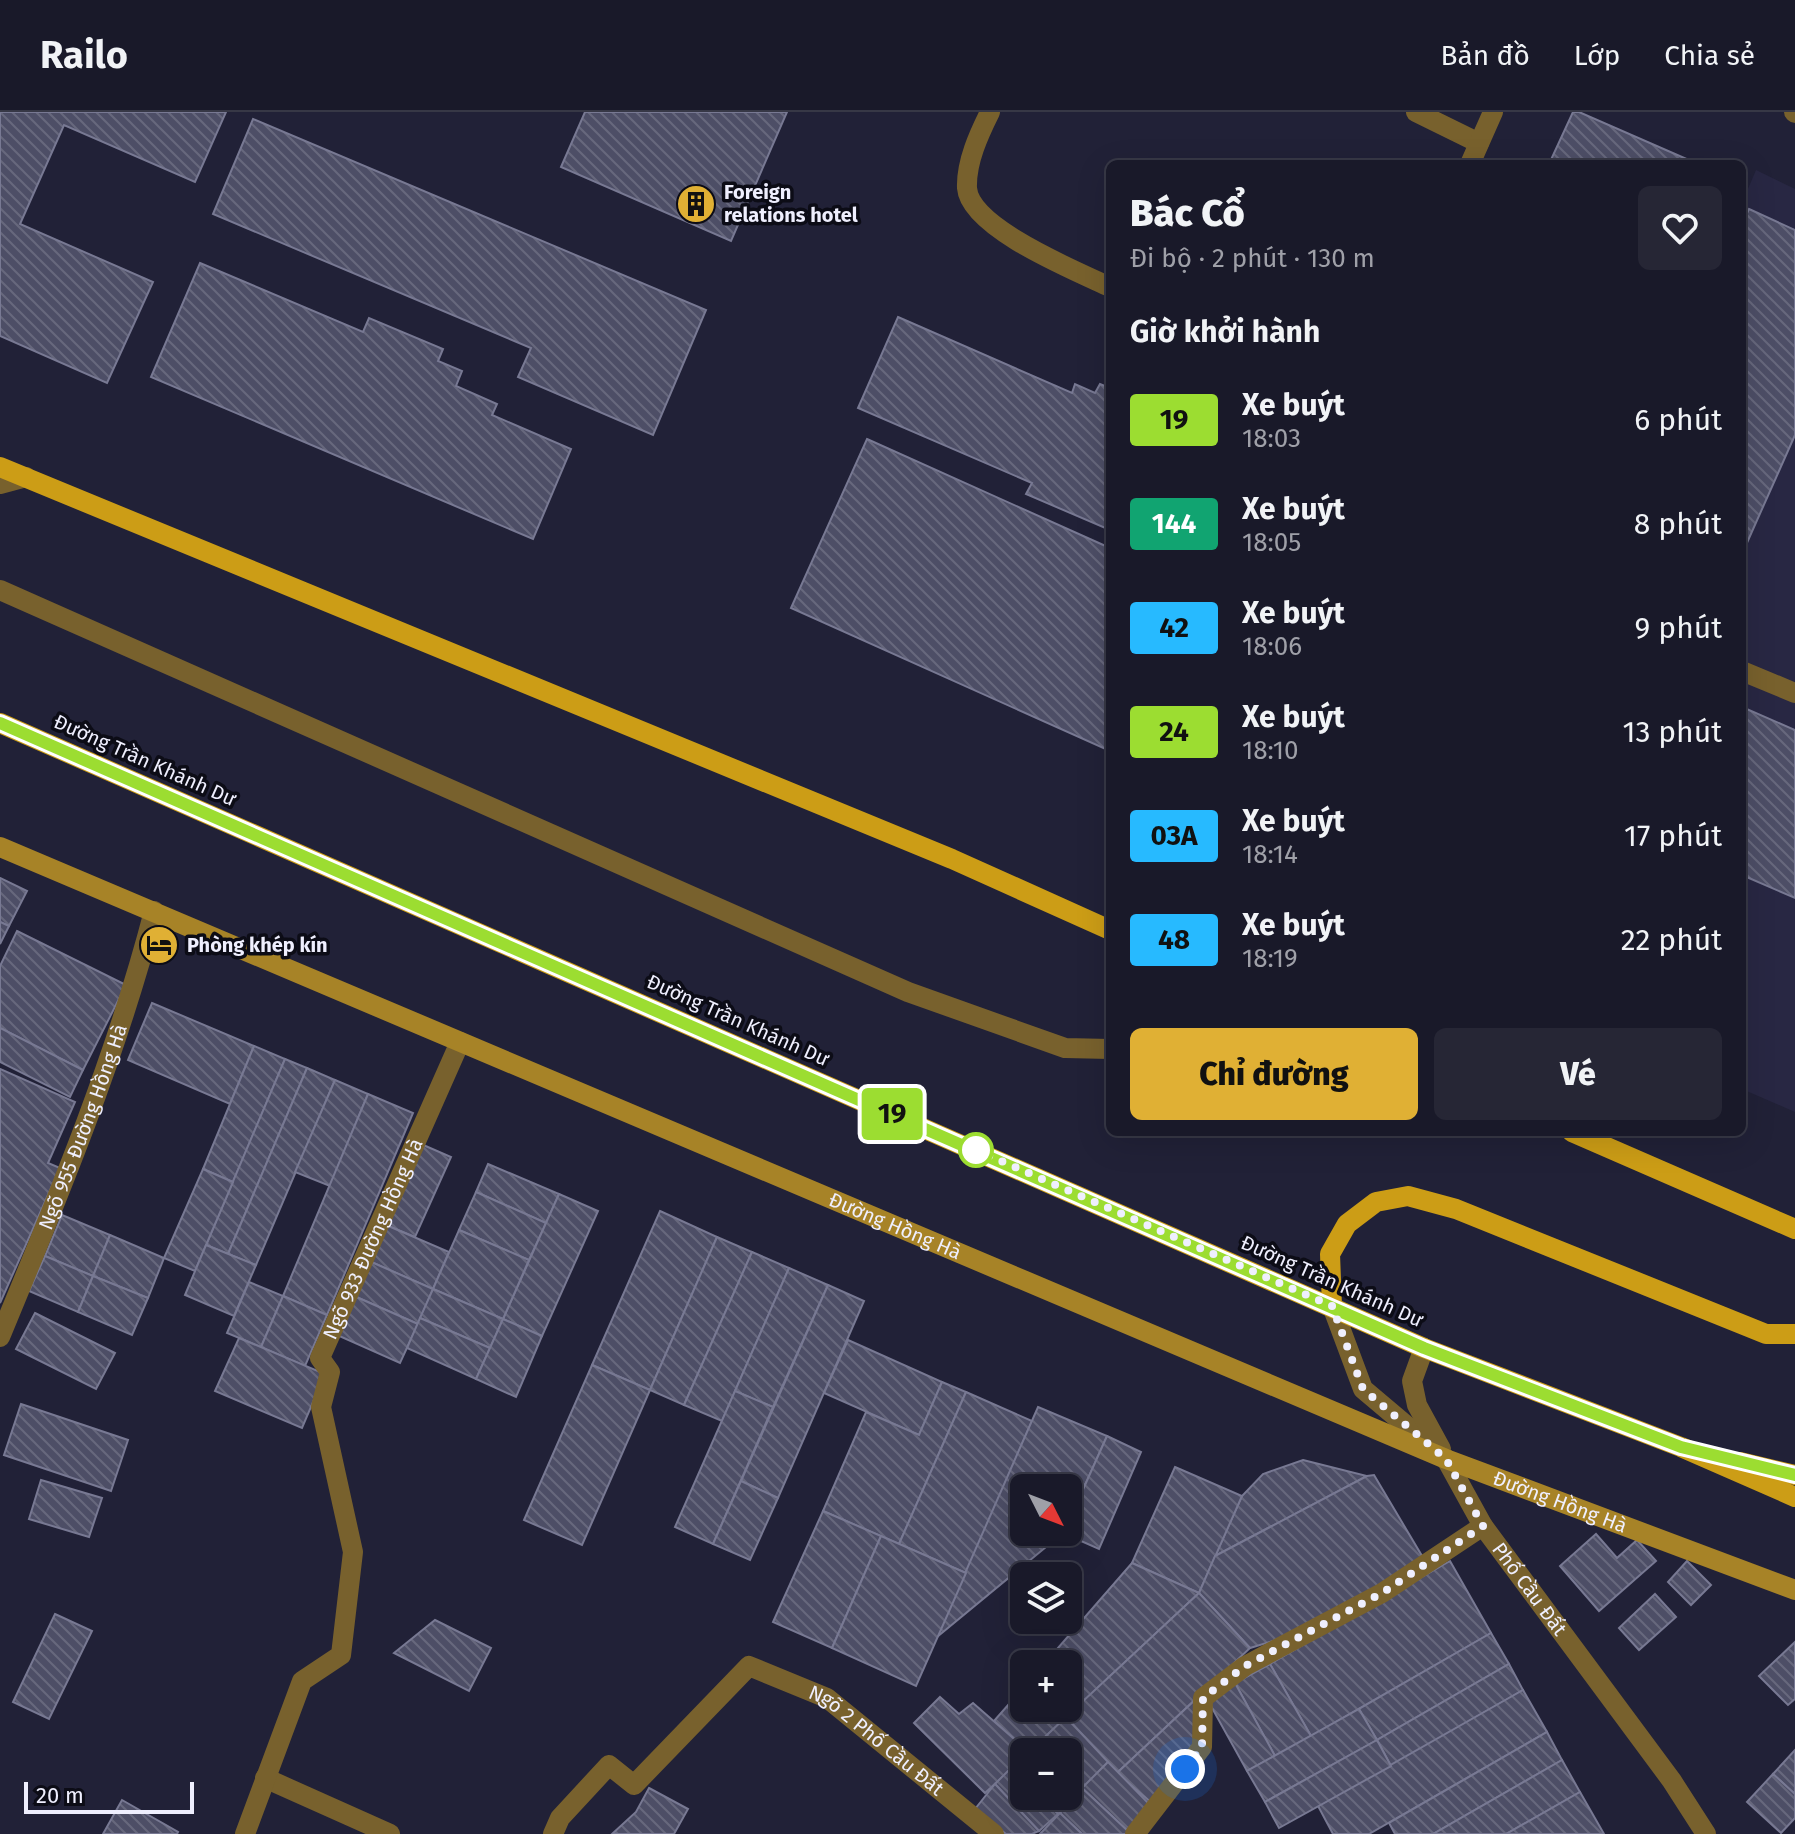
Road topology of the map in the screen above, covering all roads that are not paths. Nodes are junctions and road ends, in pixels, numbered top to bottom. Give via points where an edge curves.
1 (990, 112) edge
2 (1416, 112) edge
3 (1493, 112) edge
4 (1479, 143) junction
5 (1472, 160) edge
6 (1106, 285) edge
7 (0, 467) edge
8 (26, 477) junction
9 (0, 484) edge
10 (0, 590) edge
11 (1746, 673) edge
12 (1795, 693) edge
13 (0, 723) edge
14 (0, 847) edge
15 (154, 911) junction
16 (1106, 928) edge
17 (460, 1042) junction
18 (1106, 1049) edge
19 (1581, 1136) edge
20 (1795, 1229) edge
21 (1332, 1306) junction
22 (1795, 1334) edge
23 (0, 1337) edge
24 (1424, 1348) junction
25 (1681, 1447) junction
26 (1446, 1459) junction
27 (1795, 1475) edge
28 (1795, 1497) edge
29 (1483, 1526) junction
30 (1795, 1590) edge
31 (265, 1778) junction
32 (245, 1834) edge
33 (390, 1834) edge
34 (553, 1834) edge
35 (994, 1834) edge
36 (1135, 1834) edge
37 (1706, 1834) edge

1 - 6 street via 975,142 967,190 982,216 1035,252
2 - 4 street
3 - 4 street
4 - 5 street
7 - 8 main road
8 - 9 street
8 - 16 main road via 952,859
10 - 18 street via 908,992 1065,1048
11 - 12 street
13 - 21 main road, Đường Trần Khánh Dư
14 - 15 street, Đường Hồng Hà
15 - 17 street, Đường Hồng Hà
15 - 23 street, Ngõ 955 Đường Hồng Hà via 135,987 80,1145
17 - 26 street, Đường Hồng Hà
17 - 31 street, Ngõ 933 Đường Hồng Hà via 320,1358 330,1372 321,1407 353,1552 341,1655 302,1681
19 - 20 main road
21 - 22 main road via 1330,1254 1347,1224 1376,1202 1408,1196 1456,1209 1766,1334
21 - 24 main road, Đường Trần Khánh Dư
21 - 26 street, Phố Cầu Đất via 1363,1389
24 - 25 main road, Đường Trần Khánh Dư
24 - 26 street via 1412,1381 1417,1405
25 - 27 main road
25 - 28 main road
26 - 29 street, Phố Cầu Đất
26 - 30 street, Đường Hồng Hà
29 - 36 street via 1382,1593 1245,1666 1203,1698 1202,1747
29 - 37 street, Phố Cầu Đất
31 - 32 street, Ngõ 933 Đường Hồng Hà
31 - 33 street
34 - 35 street, Ngõ 2 Phố Cầu Đất via 560,1818 609,1765 634,1785 749,1666 827,1698

